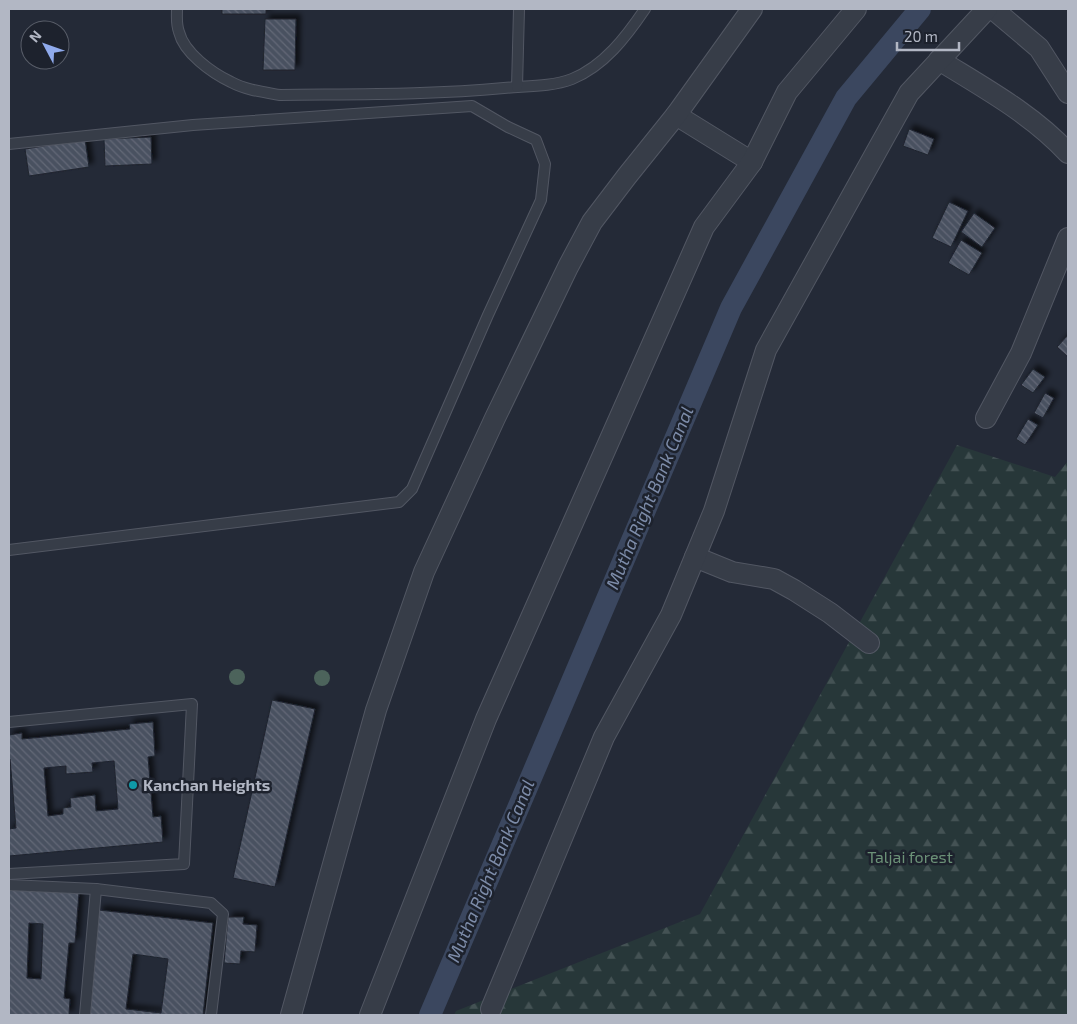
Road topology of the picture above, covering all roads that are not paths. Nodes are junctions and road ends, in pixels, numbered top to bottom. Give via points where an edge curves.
1 (177, 9) edge
2 (519, 9) edge
3 (645, 9) edge
4 (752, 9) edge
5 (856, 9) edge
6 (987, 9) edge
7 (993, 9) edge
8 (939, 60) junction
9 (517, 87) junction
10 (1068, 93) edge
11 (676, 115) junction
12 (9, 144) edge
13 (1068, 154) edge
14 (752, 162) junction
15 (1068, 238) edge
16 (986, 418) dead end
17 (9, 550) edge
18 (695, 557) junction
19 (869, 643) dead end
20 (9, 722) edge
21 (9, 874) edge
22 (9, 885) edge
23 (96, 889) junction
24 (491, 1009) dead end
25 (85, 1015) edge
26 (211, 1015) edge
27 (291, 1015) edge
28 (370, 1015) edge

1 - 9 lane via 179,34 188,50 231,82 258,91 280,95 455,93
2 - 9 lane
3 - 9 lane via 614,51 588,70 572,79
4 - 11 street
5 - 14 street via 787,92
6 - 8 street
7 - 10 street via 1039,48
8 - 13 street via 1013,106 1053,137
8 - 18 street via 909,93 766,350 714,511
11 - 14 street
11 - 27 street via 592,222 499,409 424,572 376,710
12 - 17 lane via 193,125 472,106 536,140 545,164 541,200 412,488 399,502
14 - 28 street via 704,227 486,719
15 - 16 street via 1021,354
18 - 19 street via 732,572 774,579 830,613
18 - 24 street via 672,615 604,737
20 - 21 lane via 192,704 184,864
22 - 23 lane
23 - 25 lane
23 - 26 lane via 211,903 223,914

